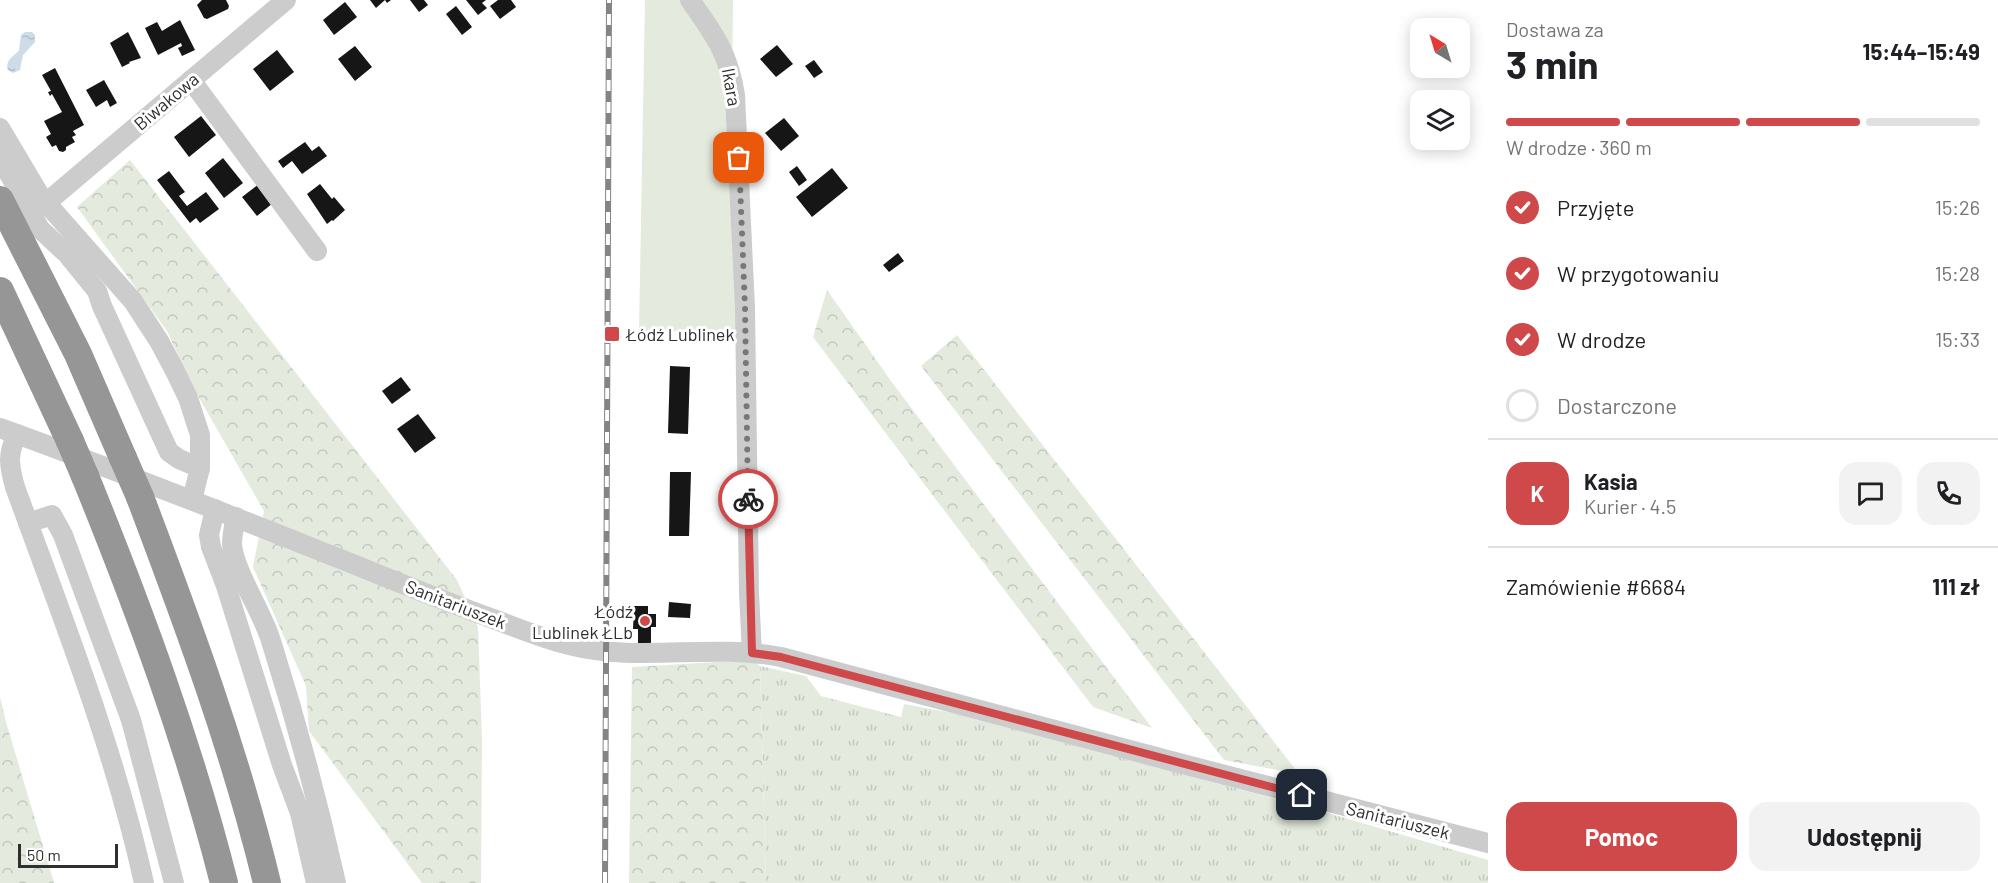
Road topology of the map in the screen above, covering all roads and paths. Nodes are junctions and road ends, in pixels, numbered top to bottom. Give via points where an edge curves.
1 (286, 0) edge
2 (690, 0) edge
3 (191, 80) junction
4 (0, 128) edge
5 (0, 158) edge
6 (0, 200) edge
7 (46, 203) junction
8 (317, 251) dead end
9 (0, 291) edge
10 (9, 431) edge
11 (200, 468) junction
12 (192, 500) junction
13 (215, 509) junction
14 (236, 517) junction
15 (28, 524) junction
16 (752, 653) junction
17 (1488, 843) edge
18 (144, 883) edge
19 (174, 883) edge
20 (224, 883) edge
21 (267, 883) edge
22 (316, 883) edge
23 (336, 883) edge

1 - 3 street, Biwakowa
2 - 16 street, Ikara via 724,51 735,95 745,308
3 - 7 street, Biwakowa
3 - 8 street
4 - 7 street
5 - 11 street via 40,229 97,291 169,452
6 - 21 highway, bridge via 78,354 140,497 195,644
7 - 11 street via 125,291 159,341 197,423
9 - 20 highway, bridge via 85,476 149,639
10 - 12 street, Sanitariuszek
10 - 15 street via 10,467
11 - 12 street
12 - 13 street, Sanitariuszek
13 - 14 street, Sanitariuszek
13 - 22 street via 209,535 211,547 300,813
14 - 16 street, Sanitariuszek via 452,604 567,645 620,654
14 - 23 street via 232,546 270,638
15 - 18 street via 84,676 120,788
15 - 19 street via 52,515 63,535 131,720
16 - 17 street, Sanitariuszek via 781,657

